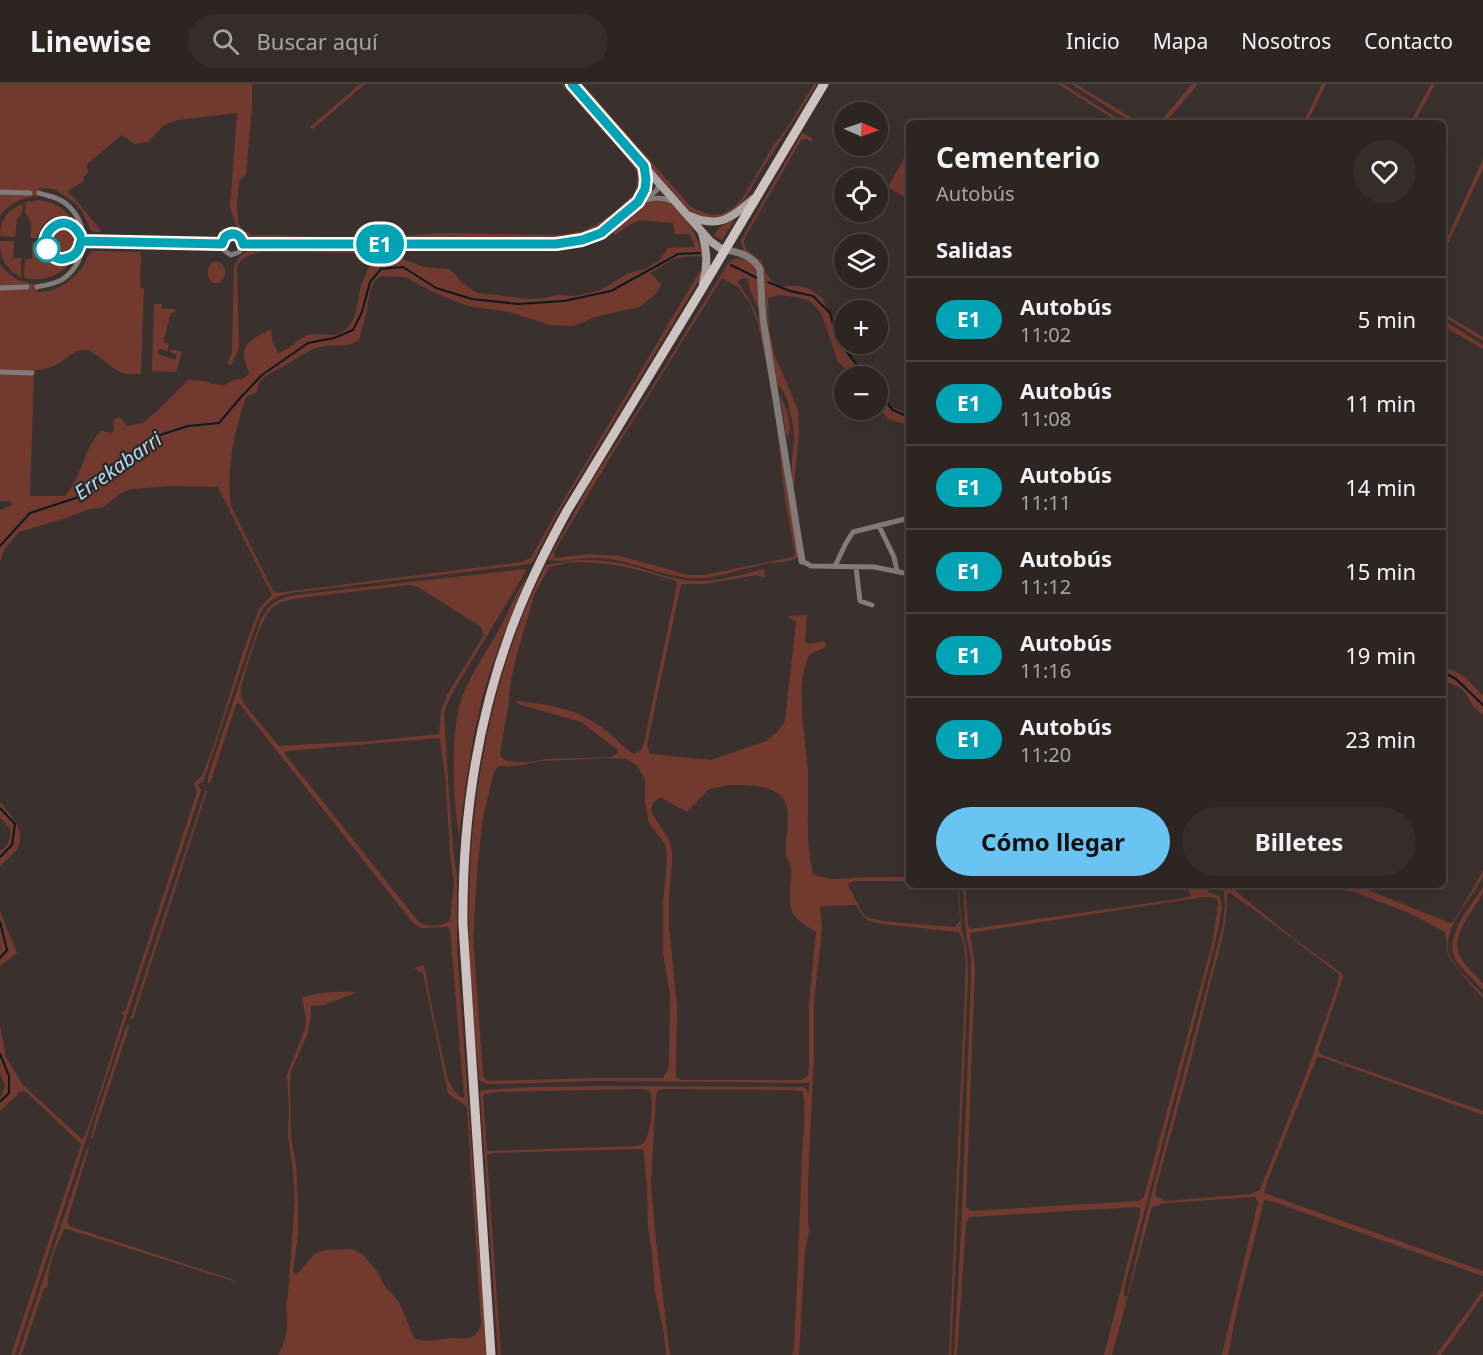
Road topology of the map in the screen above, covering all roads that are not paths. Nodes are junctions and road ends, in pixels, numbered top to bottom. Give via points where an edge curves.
1 (572, 84) edge
2 (824, 84) edge
3 (644, 166) junction
4 (659, 184) junction
5 (0, 192) edge
6 (30, 193) dead end
7 (39, 193) dead end
8 (642, 194) junction
9 (759, 194) junction
10 (647, 200) junction
11 (638, 202) junction
12 (677, 203) junction
13 (686, 214) junction
14 (702, 232) junction
15 (83, 241) junction
16 (222, 244) junction
17 (243, 244) junction
18 (725, 250) junction
19 (27, 287) dead end
20 (36, 287) dead end
21 (0, 288) edge
22 (700, 292) junction
23 (0, 372) edge
24 (32, 373) dead end
25 (906, 519) edge
26 (879, 526) junction
27 (802, 561) joint
28 (835, 566) junction
29 (856, 567) junction
30 (897, 572) junction
31 (906, 574) edge
32 (872, 605) dead end
33 (492, 1355) edge

1 - 3 main road
2 - 9 main road
3 - 4 main road
3 - 8 street
4 - 8 street
4 - 10 street
4 - 12 main road
5 - 6 street
7 - 15 street via 56,198 75,213
8 - 11 street
9 - 13 main road via 717,224
9 - 18 main road
10 - 11 street
10 - 12 street via 659,198
11 - 17 street via 601,233 556,244
12 - 13 main road
13 - 14 main road
14 - 18 main road
14 - 22 main road via 707,259
15 - 15 street via 76,229 64,223 51,228 45,240 50,253 62,259 75,254
15 - 16 street
15 - 20 street via 84,248 69,274 55,283
16 - 17 street via 231,234 238,235
16 - 17 street via 231,255 239,252
18 - 22 main road
18 - 27 street via 742,253 760,269 763,319
19 - 21 street
22 - 33 main road via 567,511 539,565 510,632 475,763 465,844 463,925
23 - 24 street
25 - 26 street
26 - 28 street via 853,532
26 - 30 street
27 - 28 street via 811,566
28 - 29 street
29 - 30 street
29 - 32 street via 860,601
30 - 31 street

